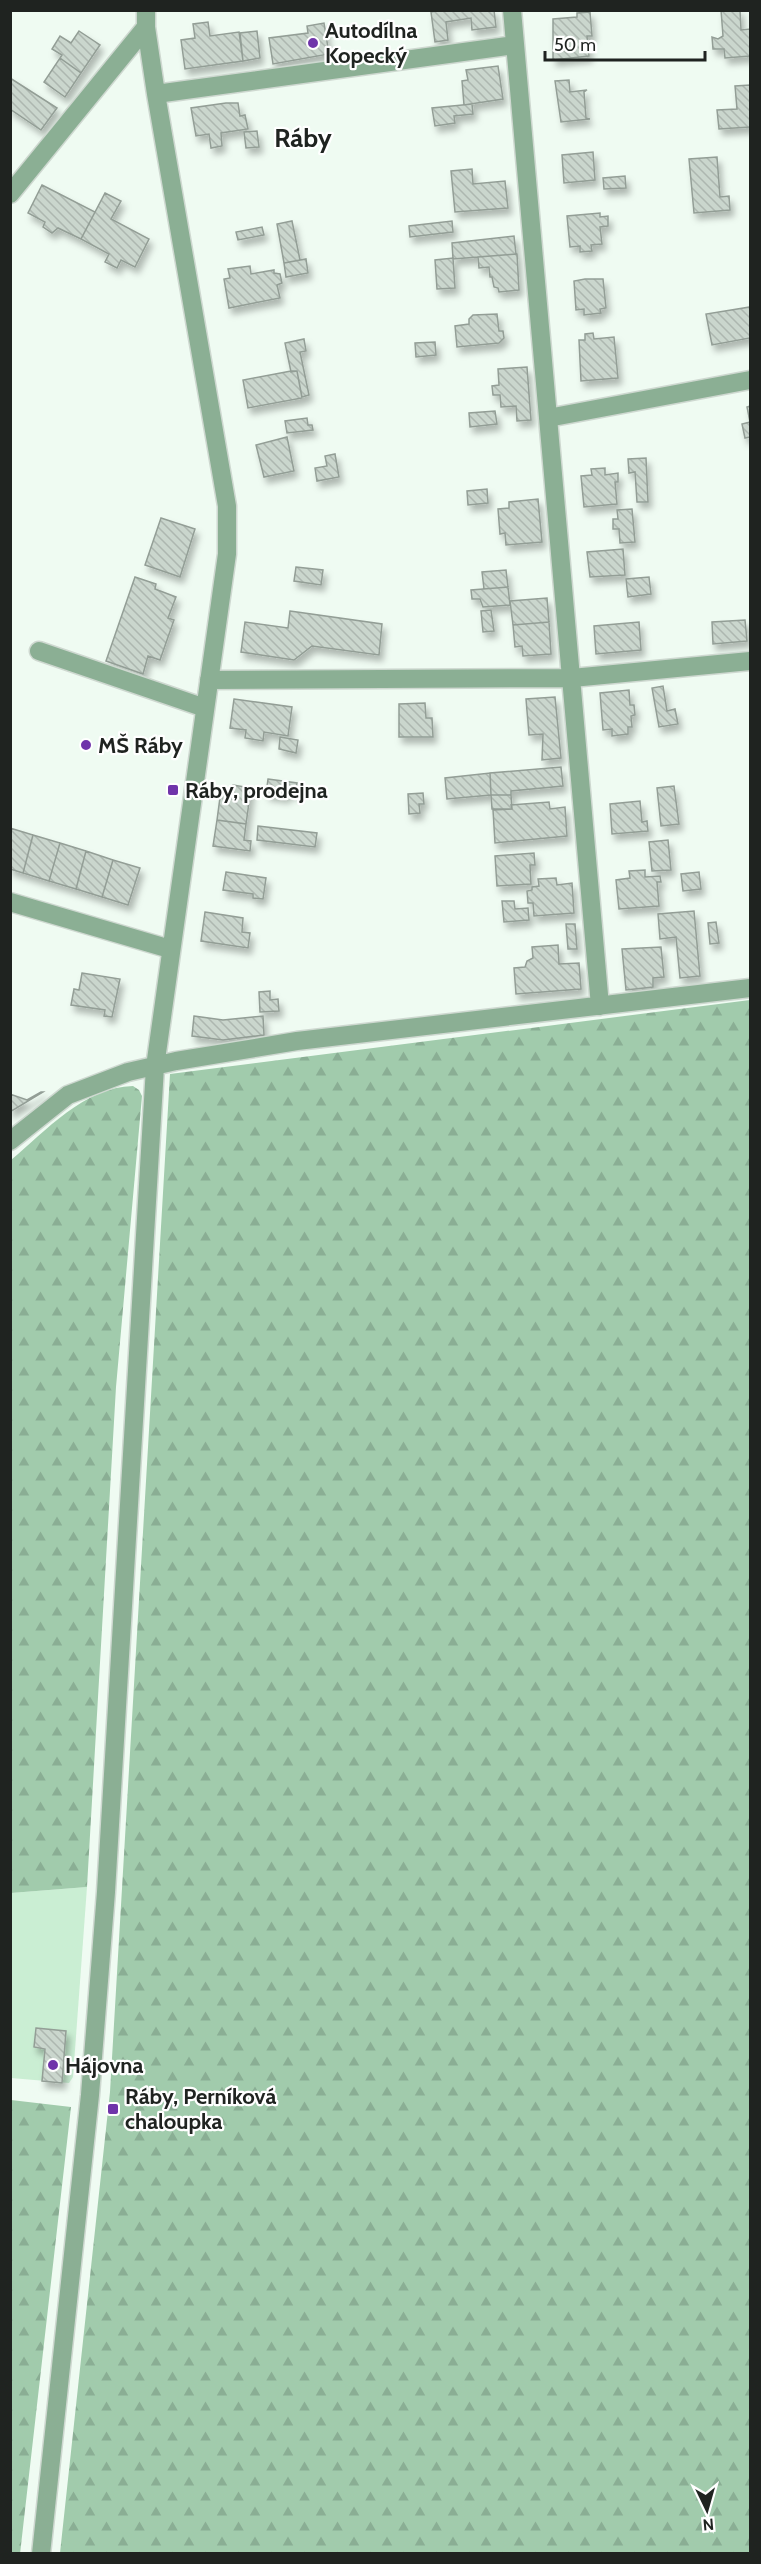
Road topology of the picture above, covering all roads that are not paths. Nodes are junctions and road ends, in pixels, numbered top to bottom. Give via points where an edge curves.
1 (512, 10) edge
2 (146, 19) edge
3 (515, 45) junction
4 (156, 94) junction
5 (10, 194) edge
6 (750, 380) edge
7 (548, 418) junction
8 (39, 651) dead end
9 (750, 661) edge
10 (572, 678) junction
11 (209, 680) junction
12 (206, 708) junction
13 (10, 902) edge
14 (170, 949) junction
15 (750, 988) edge
16 (600, 1006) junction
17 (155, 1067) junction
18 (10, 1141) edge
19 (41, 2553) edge

1 - 3 street
2 - 4 street
2 - 5 street
3 - 4 street
3 - 7 street
4 - 11 street via 227,506 227,554
6 - 7 street
7 - 10 street
8 - 12 street
9 - 10 street
10 - 11 street
10 - 16 street
11 - 12 street
12 - 14 street
13 - 14 street
14 - 17 street
15 - 16 street
16 - 17 street via 297,1041
17 - 18 street via 128,1072 68,1095
17 - 19 street via 106,1892 90,2095

